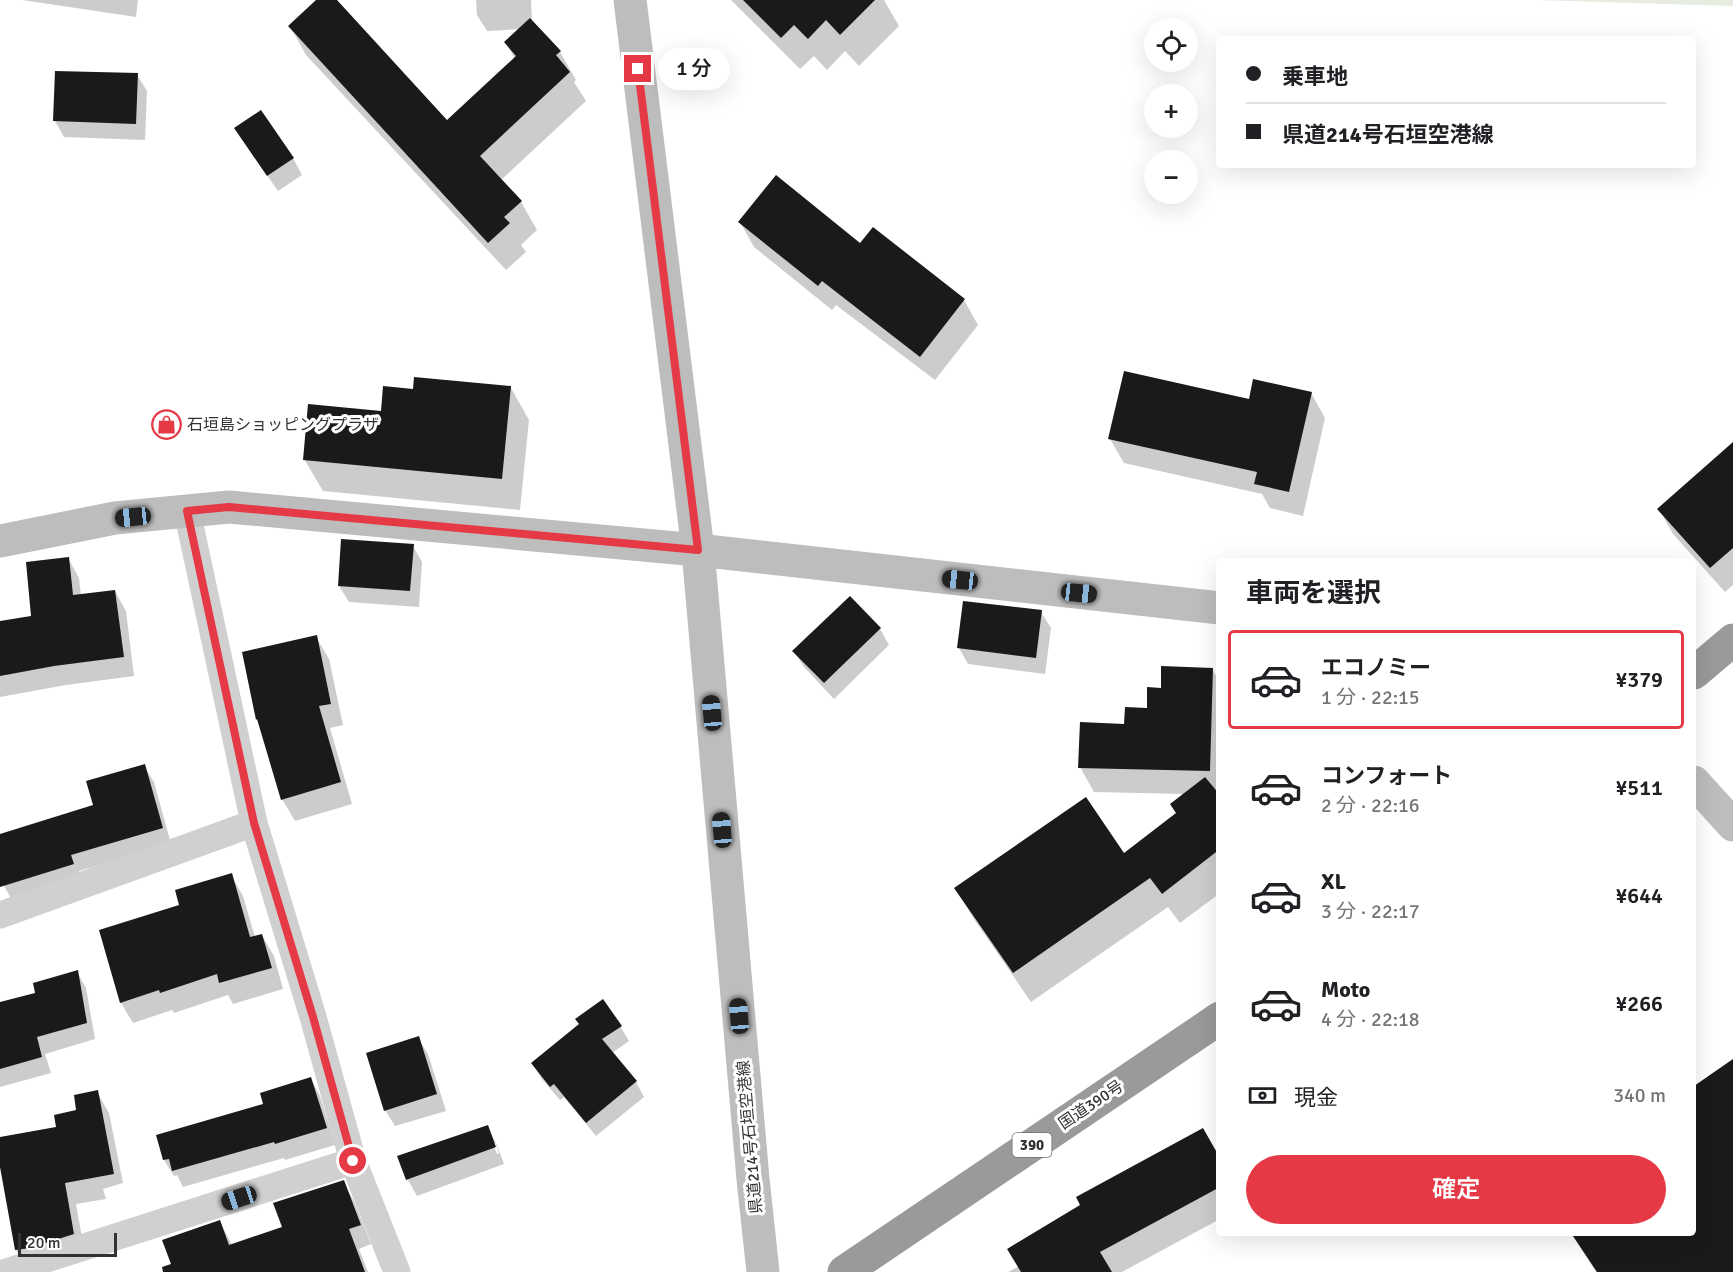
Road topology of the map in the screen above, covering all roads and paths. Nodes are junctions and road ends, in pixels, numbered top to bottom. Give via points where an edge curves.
1 (630, 0) edge
2 (187, 511) junction
3 (0, 541) edge
4 (698, 550) junction
5 (1216, 609) edge
6 (1733, 640) edge
7 (1696, 671) edge
8 (1696, 784) edge
9 (254, 823) junction
10 (1733, 825) edge
11 (0, 915) edge
12 (1216, 1021) edge
13 (353, 1161) junction
14 (6, 1272) edge
15 (397, 1272) edge
16 (763, 1272) edge
17 (844, 1272) edge

1 - 4 street, 県道214号石垣空港線
2 - 3 street via 115,519
2 - 4 street via 229,507
2 - 9 street
4 - 5 street
4 - 16 street, 県道214号石垣空港線
6 - 7 highway
8 - 10 street
9 - 11 street
9 - 13 street
12 - 17 highway, 国道390号 / 390
13 - 14 street
13 - 15 street

